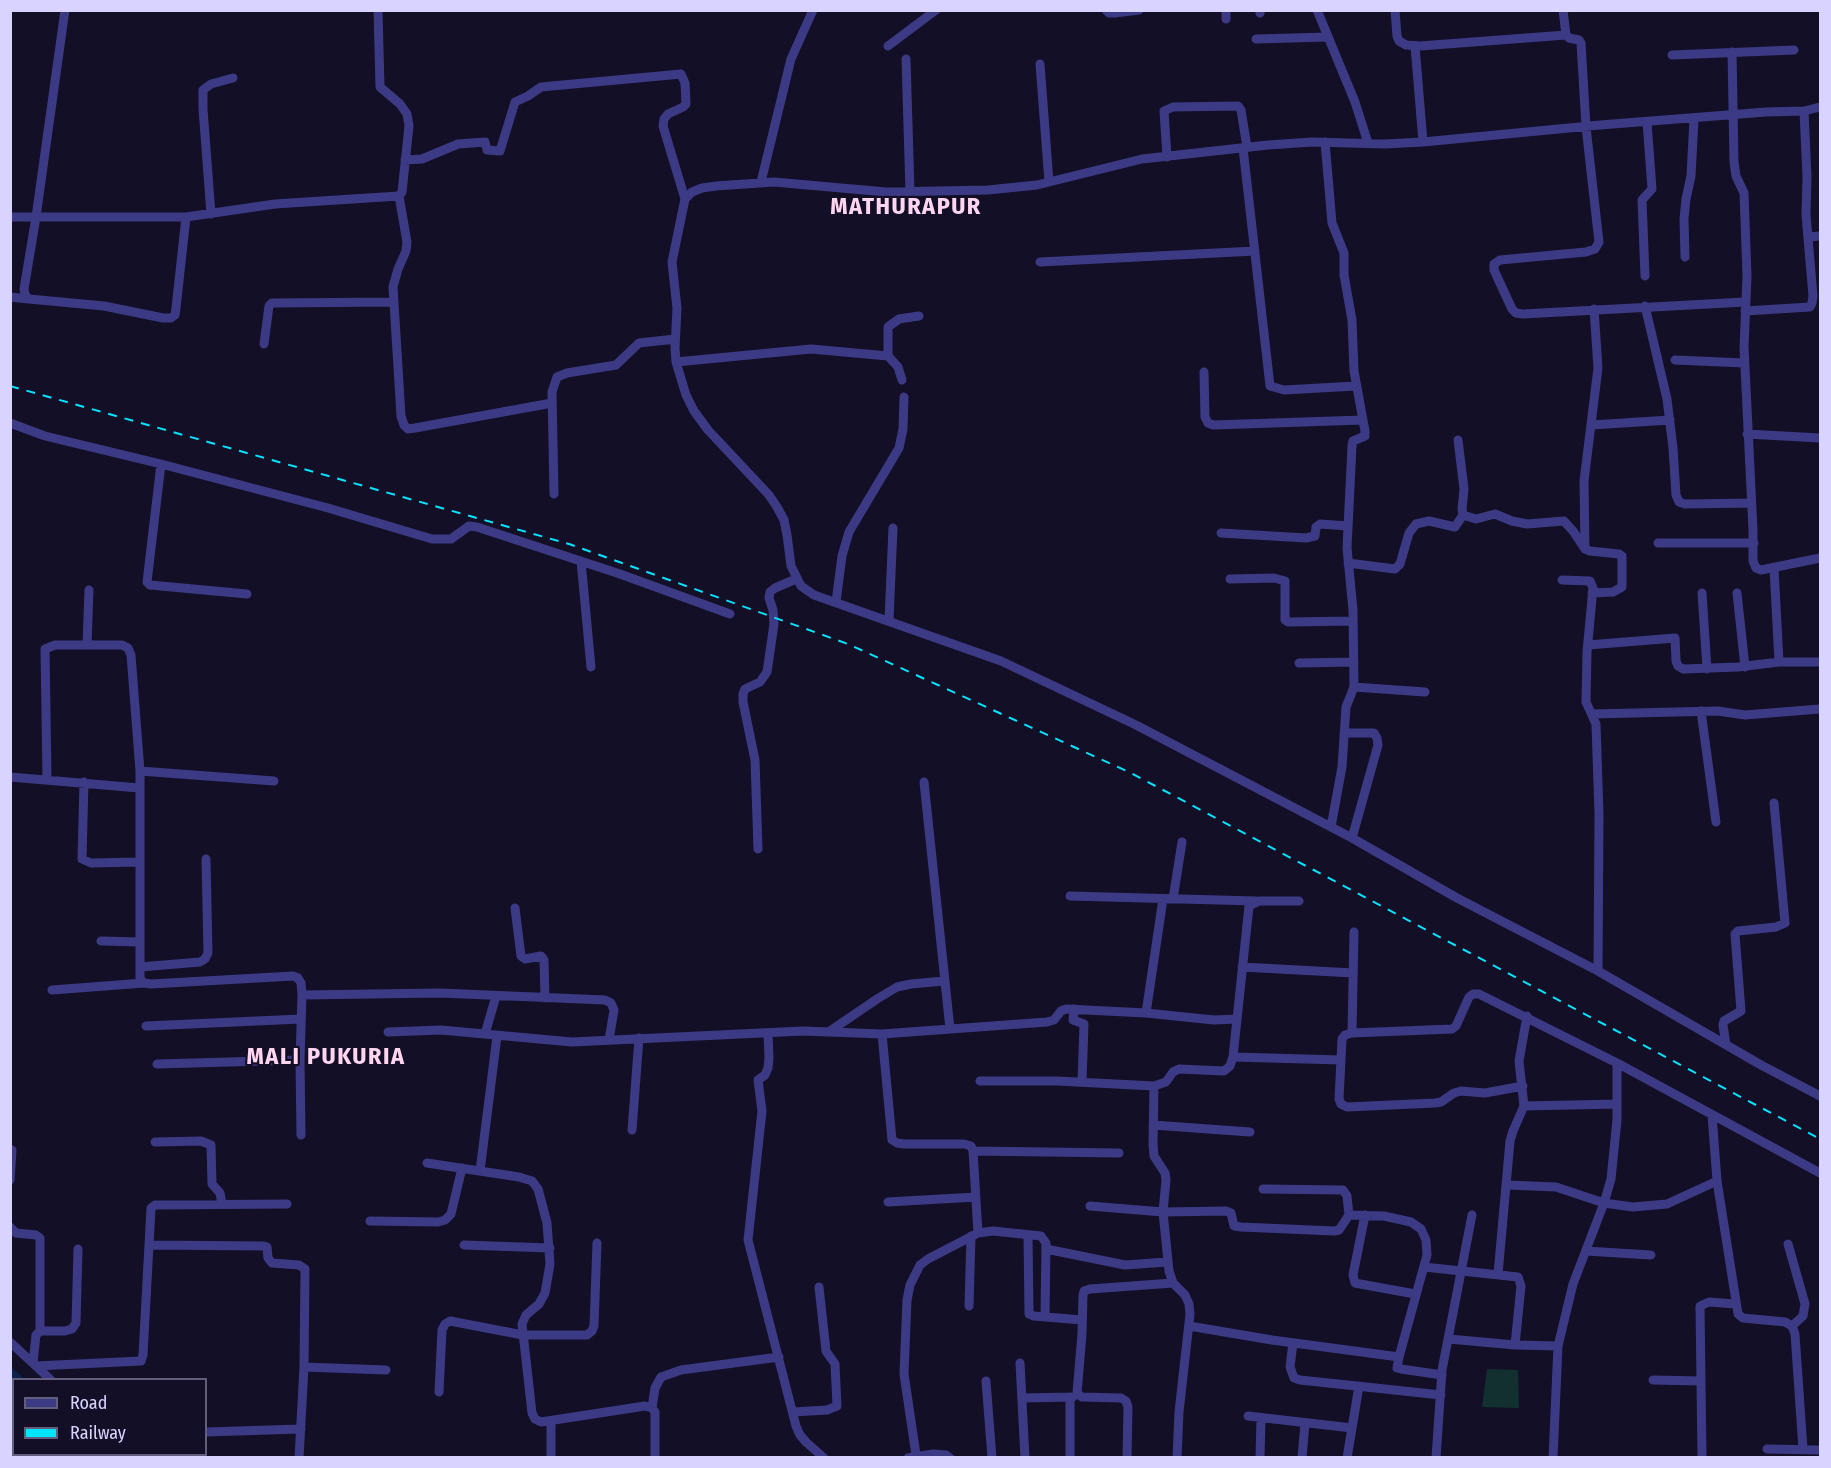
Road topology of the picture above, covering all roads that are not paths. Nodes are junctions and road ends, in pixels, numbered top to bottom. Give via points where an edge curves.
1 (65, 10) edge
2 (378, 10) edge
3 (813, 10) edge
4 (936, 10) edge
5 (1106, 10) edge
6 (1139, 10) edge
7 (1317, 10) edge
8 (1395, 10) edge
9 (1563, 10) edge
10 (1566, 35) junction
11 (1328, 37) junction
12 (1256, 39) dead end
13 (888, 46) dead end
14 (1415, 46) junction
15 (1794, 50) dead end
16 (1732, 52) junction
17 (1672, 55) dead end
18 (906, 59) dead end
19 (1040, 64) dead end
20 (233, 78) dead end
21 (1821, 107) edge
22 (1804, 111) junction
23 (1733, 115) junction
24 (1694, 119) junction
25 (1647, 122) junction
26 (1586, 127) junction
27 (1325, 142) junction
28 (1423, 142) junction
29 (1368, 143) junction
30 (1245, 147) junction
31 (1167, 157) junction
32 (405, 160) junction
33 (761, 182) junction
34 (1049, 182) junction
35 (910, 192) junction
36 (399, 196) junction
37 (685, 199) junction
38 (211, 214) junction
39 (10, 217) edge
40 (36, 217) junction
41 (186, 217) junction
42 (1821, 236) edge
43 (1808, 237) junction
44 (1255, 251) junction
45 (1685, 257) dead end
46 (1040, 262) dead end
47 (1645, 276) dead end
48 (10, 297) edge
49 (29, 298) junction
50 (394, 302) junction
51 (1645, 306) junction
52 (1745, 306) junction
53 (1594, 309) junction
54 (919, 316) dead end
55 (675, 339) junction
56 (264, 344) dead end
57 (888, 356) junction
58 (1675, 360) dead end
59 (676, 362) junction
60 (1744, 363) junction
61 (1204, 372) dead end
62 (902, 380) dead end
63 (1356, 386) junction
64 (904, 397) dead end
65 (552, 403) junction
66 (1363, 420) junction
67 (1670, 420) junction
68 (10, 423) edge
69 (1592, 425) junction
70 (1747, 434) junction
71 (1821, 438) edge
72 (1458, 440) dead end
73 (162, 464) junction
74 (554, 494) dead end
75 (1751, 503) junction
76 (1463, 515) junction
77 (1348, 526) junction
78 (893, 528) dead end
79 (1221, 533) dead end
80 (1658, 543) dead end
81 (1754, 543) junction
82 (1585, 549) junction
83 (1821, 558) edge
84 (581, 561) junction
85 (1348, 563) junction
86 (1774, 568) junction
87 (796, 579) junction
88 (1230, 579) dead end
89 (1562, 580) dead end
90 (89, 590) dead end
91 (1592, 593) junction
92 (1702, 593) dead end
93 (1737, 593) dead end
94 (247, 594) dead end
95 (836, 602) junction
96 (730, 614) dead end
97 (889, 620) junction
98 (1353, 621) junction
99 (87, 645) junction
100 (1588, 645) junction
101 (1354, 662) junction
102 (1779, 662) junction
103 (1821, 662) edge
104 (1299, 663) dead end
105 (591, 667) dead end
106 (1744, 667) junction
107 (1707, 669) junction
108 (1354, 687) junction
109 (1425, 692) dead end
110 (1821, 709) edge
111 (1701, 711) junction
112 (1592, 714) junction
113 (1344, 733) junction
114 (140, 771) junction
115 (10, 777) edge
116 (47, 779) junction
117 (274, 781) dead end
118 (84, 782) junction
119 (924, 782) dead end
120 (140, 788) junction
121 (1774, 803) dead end
122 (1716, 822) dead end
123 (1330, 827) junction
124 (1352, 838) junction
125 (1182, 842) dead end
126 (758, 849) dead end
127 (206, 859) dead end
128 (140, 862) junction
129 (1070, 896) dead end
130 (1163, 899) junction
131 (1173, 899) junction
132 (1259, 901) junction
133 (1299, 901) dead end
134 (515, 908) dead end
135 (1354, 932) dead end
136 (100, 941) dead end
137 (140, 942) junction
138 (1242, 967) junction
139 (140, 968) junction
140 (1598, 971) junction
141 (1353, 973) junction
142 (944, 981) junction
143 (144, 983) junction
144 (52, 990) dead end
145 (302, 995) junction
146 (496, 996) junction
147 (545, 998) junction
148 (1074, 1009) junction
149 (1146, 1013) junction
150 (1527, 1016) junction
151 (301, 1019) junction
152 (1236, 1019) junction
153 (146, 1026) dead end
154 (950, 1029) junction
155 (830, 1031) junction
156 (388, 1032) dead end
157 (768, 1033) junction
158 (1352, 1033) junction
159 (485, 1034) junction
160 (882, 1034) junction
161 (497, 1036) junction
162 (639, 1038) junction
163 (609, 1040) junction
164 (1726, 1045) junction
165 (1233, 1057) junction
166 (300, 1060) junction
167 (1341, 1060) junction
168 (1617, 1063) junction
169 (157, 1064) dead end
170 (980, 1081) dead end
171 (1082, 1082) junction
172 (1154, 1086) junction
173 (1523, 1086) junction
174 (1821, 1096) edge
175 (1617, 1104) junction
176 (1524, 1106) junction
177 (1712, 1115) junction
178 (1153, 1125) junction
179 (632, 1130) dead end
180 (1250, 1132) dead end
181 (301, 1135) dead end
182 (155, 1142) dead end
183 (12, 1150) edge
184 (973, 1151) junction
185 (1119, 1153) dead end
186 (427, 1163) dead end
187 (462, 1168) junction
188 (480, 1171) junction
189 (1821, 1173) edge
190 (10, 1180) edge
191 (1717, 1181) junction
192 (1507, 1185) junction
193 (1263, 1189) dead end
194 (976, 1197) junction
195 (888, 1202) dead end
196 (1604, 1203) junction
197 (222, 1204) junction
198 (287, 1204) dead end
199 (1090, 1206) dead end
200 (1163, 1212) junction
201 (1349, 1215) junction
202 (1365, 1215) junction
203 (1472, 1215) dead end
204 (370, 1221) dead end
205 (10, 1227) edge
206 (974, 1234) junction
207 (1028, 1235) junction
208 (597, 1243) dead end
209 (1788, 1244) dead end
210 (149, 1245) junction
211 (464, 1245) dead end
212 (550, 1248) junction
213 (78, 1249) dead end
214 (1046, 1249) junction
215 (1586, 1251) junction
216 (1651, 1255) dead end
217 (1167, 1262) junction
218 (1424, 1266) junction
219 (1461, 1271) junction
220 (1498, 1274) junction
221 (1173, 1282) junction
222 (819, 1287) dead end
223 (1415, 1294) junction
224 (1735, 1305) junction
225 (969, 1306) dead end
226 (1045, 1317) junction
227 (1082, 1320) junction
228 (1190, 1326) junction
229 (1792, 1326) junction
230 (40, 1331) junction
231 (523, 1335) junction
232 (1449, 1339) junction
233 (10, 1342) edge
234 (1293, 1343) junction
235 (1515, 1345) junction
236 (1558, 1346) junction
237 (778, 1357) junction
238 (1399, 1357) junction
239 (1020, 1363) dead end
240 (34, 1365) junction
241 (304, 1367) junction
242 (386, 1370) dead end
243 (1442, 1375) junction
244 (49, 1378) edge
245 (1653, 1380) dead end
246 (986, 1381) dead end
247 (1700, 1381) junction
248 (1359, 1386) junction
249 (439, 1392) dead end
250 (1441, 1395) junction
251 (1070, 1397) junction
252 (1082, 1397) junction
253 (1022, 1398) junction
254 (652, 1408) junction
255 (793, 1412) junction
256 (1248, 1416) dead end
257 (1261, 1418) junction
258 (551, 1421) junction
259 (1305, 1423) junction
260 (1352, 1428) junction
261 (301, 1429) junction
262 (207, 1432) edge
263 (1767, 1449) dead end
264 (1803, 1449) junction
265 (1821, 1450) edge
266 (912, 1456) edge
267 (299, 1458) edge
268 (551, 1458) edge
269 (655, 1458) edge
270 (824, 1458) edge
271 (950, 1458) edge
272 (992, 1458) edge
273 (1025, 1458) edge
274 (1070, 1458) edge
275 (1127, 1458) edge
276 (1177, 1458) edge
277 (1260, 1458) edge
278 (1302, 1458) edge
279 (1347, 1458) edge
280 (1436, 1458) edge
281 (1553, 1458) edge
282 (1702, 1458) edge

1 - 40 street
2 - 32 street via 380,87 407,114
3 - 33 street via 790,59
4 - 13 street
5 - 6 street
7 - 11 street
8 - 14 street via 1396,36
9 - 10 street
10 - 14 street
10 - 26 street via 1581,43
11 - 12 street
11 - 29 street
14 - 28 street
15 - 16 street
16 - 17 street
16 - 23 street
18 - 35 street
19 - 34 street
20 - 38 street via 203,90
21 - 22 street
22 - 23 street
22 - 43 street
23 - 24 street
23 - 52 street via 1734,162 1744,193
24 - 25 street
24 - 45 street via 1692,176 1684,219
25 - 26 street
25 - 47 street via 1652,189 1642,200
26 - 28 street
26 - 53 street via 1599,242 1595,249 1500,260 1494,264 1494,270 1516,313
27 - 29 street
27 - 30 street
27 - 63 street via 1332,223 1344,253
28 - 29 street
30 - 31 street
30 - 31 street via 1238,106 1173,107 1164,111
30 - 44 street
31 - 34 street via 1126,162
32 - 36 street
32 - 37 street via 422,159 458,144 485,142 487,150 500,151 515,102 541,87 681,74 686,104 668,114 663,126
33 - 35 street
33 - 37 street via 702,188
34 - 35 street via 997,189
36 - 38 street via 275,204
36 - 50 street via 407,242 394,279
37 - 55 street via 672,252 677,308
38 - 41 street
39 - 40 street
40 - 41 street
40 - 49 street via 24,289
41 - 49 street via 175,315 171,318
42 - 43 street
43 - 52 street via 1813,296 1809,307
44 - 46 street
44 - 63 street via 1270,386 1284,390
48 - 49 street
50 - 56 street via 272,303
50 - 65 street via 401,416 408,429
51 - 52 street
51 - 53 street
51 - 67 street
52 - 60 street
53 - 69 street via 1598,368
54 - 57 street via 899,319 888,327
55 - 59 street
55 - 65 street via 639,343 616,365 561,374 554,382
57 - 59 street via 811,349
57 - 62 street via 898,367
58 - 60 street
59 - 87 street via 694,411 777,507 784,520
60 - 70 street
61 - 66 street via 1205,417 1213,425
63 - 66 street
64 - 95 street via 899,448 849,532
65 - 74 street
66 - 77 street via 1365,435 1355,439 1352,446
67 - 69 street
67 - 75 street via 1679,502
68 - 73 street via 45,436
69 - 82 street via 1584,481
70 - 71 street
70 - 75 street
72 - 76 street
73 - 84 street via 432,539 451,539 469,526 477,527
73 - 94 street via 147,582
75 - 81 street
76 - 82 street via 1476,519 1495,514 1527,524 1564,521
76 - 85 street via 1455,527 1429,521 1416,524 1395,569
77 - 79 street via 1320,524 1315,536 1306,538
77 - 85 street
78 - 97 street
80 - 81 street
81 - 86 street via 1756,568
82 - 91 street via 1619,554 1623,560 1622,587 1613,592
83 - 86 street
84 - 96 street
84 - 105 street
85 - 98 street
86 - 102 street
87 - 95 street via 814,594
87 - 126 street via 770,592 774,618 767,672 743,694 754,760
88 - 98 street via 1285,581 1288,622
89 - 91 street via 1590,581
90 - 99 street
91 - 100 street
92 - 107 street
93 - 106 street
95 - 97 street
97 - 123 street via 1043,680
98 - 101 street
99 - 114 street via 122,645 131,655
99 - 116 street via 55,645 45,650
100 - 107 street via 1671,637 1676,642 1678,666
100 - 112 street via 1586,702
101 - 104 street
101 - 108 street
102 - 103 street
102 - 106 street
106 - 107 street
108 - 109 street
108 - 113 street via 1346,707
110 - 111 street via 1745,715
111 - 112 street
111 - 122 street
112 - 140 street via 1596,724 1599,804
113 - 123 street
113 - 124 street via 1374,733 1378,745
114 - 117 street
114 - 120 street
115 - 116 street
116 - 118 street
118 - 120 street
118 - 128 street via 82,859 91,863
119 - 142 street
120 - 128 street
121 - 164 street via 1785,923 1735,934 1741,1011 1724,1021
123 - 124 street
124 - 140 street
125 - 131 street
127 - 139 street via 206,959
128 - 137 street
129 - 130 street
130 - 131 street
130 - 149 street
131 - 132 street
132 - 133 street
132 - 138 street via 1249,906
134 - 147 street via 520,956 541,956 544,960
135 - 141 street
136 - 137 street
137 - 139 street
138 - 141 street
138 - 152 street
139 - 143 street
140 - 164 street
141 - 158 street
142 - 154 street
142 - 155 street via 897,987
143 - 144 street
143 - 145 street via 293,976 302,983
145 - 146 street
145 - 151 street
146 - 147 street
146 - 159 street
147 - 163 street via 611,1003 614,1010
148 - 149 street
148 - 154 street via 1061,1011 1047,1022
148 - 171 street via 1073,1020 1084,1024
149 - 152 street
150 - 158 street via 1473,994 1452,1029
150 - 168 street
150 - 173 street via 1519,1053
151 - 153 street
151 - 166 street
152 - 165 street
154 - 160 street
155 - 157 street
155 - 160 street
156 - 159 street via 441,1030
157 - 162 street
157 - 237 street via 768,1068 758,1080 762,1111 748,1240
158 - 167 street via 1342,1039
159 - 161 street
160 - 184 street via 892,1140 904,1144 964,1144
161 - 163 street
161 - 188 street
162 - 163 street
162 - 179 street
164 - 174 street
165 - 167 street
165 - 172 street via 1224,1071 1179,1070 1166,1082
166 - 169 street
166 - 181 street
167 - 173 street via 1339,1099 1347,1107 1435,1103 1461,1091 1485,1093
168 - 175 street
168 - 177 street
170 - 171 street
171 - 172 street
172 - 178 street
173 - 176 street
175 - 176 street
175 - 196 street via 1611,1179
176 - 192 street via 1513,1131
177 - 189 street
177 - 191 street
178 - 180 street
178 - 200 street via 1154,1156 1166,1180
182 - 197 street via 201,1141 211,1145 212,1184 220,1193
183 - 190 street
184 - 185 street
184 - 194 street
186 - 187 street
187 - 188 street
187 - 204 street via 451,1214 445,1220
188 - 212 street via 532,1181 543,1202
191 - 196 street via 1667,1204 1633,1207
191 - 224 street
192 - 196 street via 1556,1187
192 - 220 street
193 - 201 street via 1342,1190 1347,1196
194 - 195 street
194 - 206 street
196 - 215 street
197 - 198 street
197 - 210 street via 155,1205 149,1212
199 - 200 street
200 - 201 street via 1226,1211 1231,1213 1234,1226 1334,1231
200 - 217 street
201 - 202 street
202 - 218 street via 1399,1219 1421,1229 1426,1240
202 - 223 street via 1353,1275 1355,1283
203 - 219 street
205 - 230 street via 16,1233 40,1238
206 - 207 street via 993,1231
206 - 225 street
206 - 266 street via 920,1265 910,1285 904,1374
207 - 214 street via 1041,1236
207 - 226 street via 1028,1310 1029,1314
208 - 231 street via 592,1331 587,1335
209 - 229 street via 1805,1304 1803,1317
210 - 240 street via 141,1361
210 - 241 street via 264,1246 272,1263 303,1266
211 - 212 street
212 - 231 street via 545,1293 526,1315
213 - 230 street via 76,1323 65,1331
214 - 217 street via 1125,1265
214 - 226 street
215 - 216 street
215 - 236 street
217 - 221 street
218 - 219 street
218 - 223 street
219 - 220 street
219 - 232 street
220 - 235 street via 1520,1281
221 - 227 street via 1084,1291
221 - 228 street via 1189,1304
222 - 255 street via 826,1351 835,1364 837,1406
223 - 238 street
224 - 229 street via 1743,1318
224 - 247 street via 1709,1302 1700,1306
226 - 227 street
227 - 252 street via 1077,1393
228 - 234 street
228 - 276 street
229 - 264 street
230 - 240 street via 36,1335
231 - 249 street via 455,1321 445,1324
231 - 258 street via 532,1413 542,1422
232 - 235 street
232 - 243 street
233 - 240 street
234 - 238 street
234 - 248 street via 1290,1367 1294,1377
235 - 236 street
236 - 281 street
237 - 254 street via 681,1370 661,1377
237 - 255 street
238 - 243 street via 1397,1368 1401,1370
239 - 253 street
240 - 244 street
241 - 242 street
241 - 261 street
243 - 250 street
245 - 247 street
246 - 272 street
247 - 282 street
248 - 250 street
248 - 260 street
250 - 280 street
251 - 252 street
251 - 253 street
251 - 274 street
252 - 275 street via 1126,1401
253 - 273 street
254 - 258 street
254 - 269 street
255 - 270 street via 800,1436
256 - 257 street
257 - 259 street
257 - 277 street
258 - 268 street
259 - 260 street
259 - 278 street
260 - 279 street
261 - 262 street
261 - 267 street
263 - 264 street
264 - 265 street
266 - 271 street

